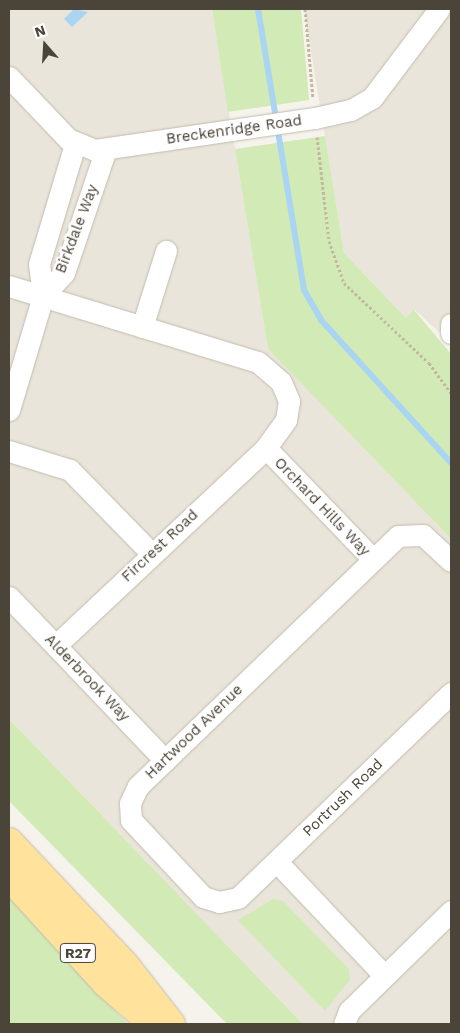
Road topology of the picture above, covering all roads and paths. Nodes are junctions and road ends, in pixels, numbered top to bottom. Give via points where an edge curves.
1 (304, 9) edge
2 (439, 9) edge
3 (9, 77) edge
4 (311, 119) junction
5 (75, 144) junction
6 (106, 150) junction
7 (166, 251) dead end
8 (9, 286) edge
9 (43, 296) junction
10 (451, 324) edge
11 (142, 327) junction
12 (451, 333) edge
13 (451, 393) edge
14 (9, 410) edge
15 (266, 448) junction
16 (9, 451) edge
17 (151, 553) junction
18 (373, 559) junction
19 (451, 561) edge
20 (9, 597) edge
21 (56, 645) junction
22 (451, 693) edge
23 (165, 760) junction
24 (9, 842) edge
25 (277, 862) junction
26 (9, 876) edge
27 (232, 900) joint
28 (451, 911) edge
29 (384, 975) junction
30 (153, 1024) edge
31 (171, 1024) edge
32 (344, 1024) edge

1 - 4 path
2 - 4 street, Breckenridge Road via 372,98 351,110
3 - 5 street
4 - 6 street, Breckenridge Road
4 - 13 path via 329,241 337,269 358,299 422,357
5 - 6 street, Breckenridge Road
5 - 9 street, Birkdale Way via 39,264
6 - 9 street, Birkdale Way via 64,273
7 - 11 street
8 - 9 street, Orchard Hills Way
9 - 11 street, Orchard Hills Way
9 - 14 street
10 - 12 street
11 - 15 street, Orchard Hills Way via 248,358 271,373 286,390 288,410 280,431
15 - 17 street, Fircrest Road
15 - 18 street, Orchard Hills Way
16 - 17 street via 70,470
17 - 21 street, Fircrest Road
18 - 19 street, Orchard Hills Way via 398,536 414,533 430,539
18 - 23 street, Hartwood Avenue
20 - 21 street, Alderbrook Way
21 - 23 street, Alderbrook Way
22 - 25 street, Portrush Road
23 - 27 street, Hartwood Avenue via 133,794 131,820 203,897
24 - 31 main road, R27 via 124,964
25 - 27 street, Portrush Road
25 - 29 street
26 - 30 main road, R27 via 106,983
28 - 29 street
29 - 32 street via 349,1011

